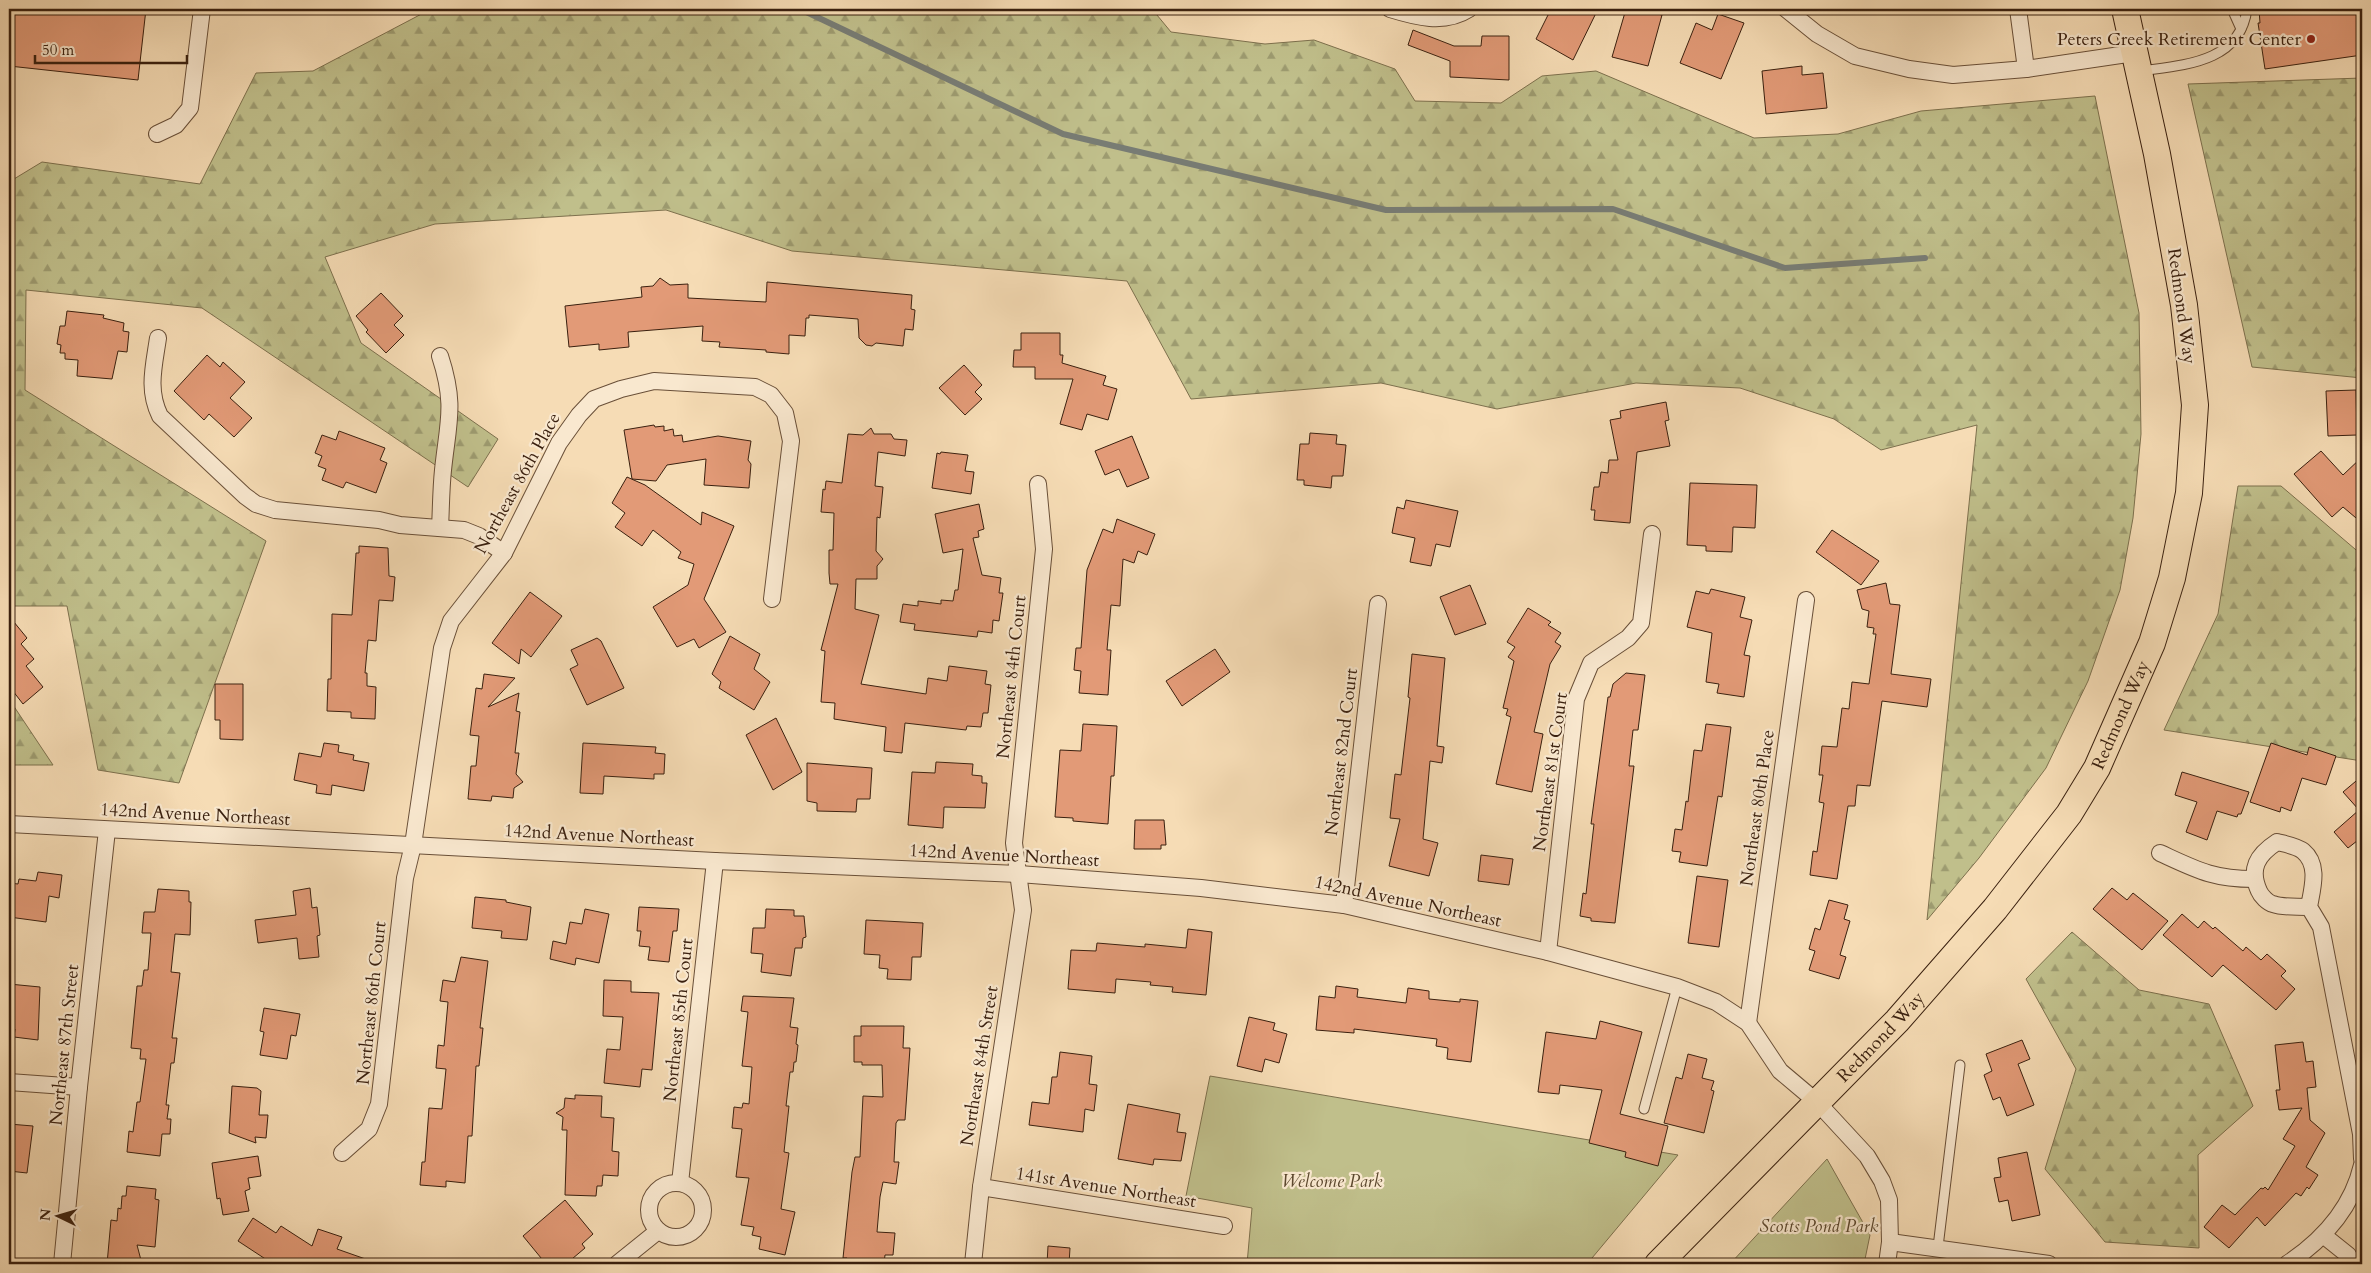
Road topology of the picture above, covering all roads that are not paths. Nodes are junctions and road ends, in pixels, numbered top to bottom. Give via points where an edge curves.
1 (202, 9) edge
2 (1390, 9) edge
3 (1468, 9) edge
4 (1786, 9) edge
5 (2018, 9) edge
6 (2125, 9) edge
7 (2232, 9) edge
8 (2247, 9) edge
9 (2241, 29) junction
10 (2136, 62) junction
11 (2026, 68) junction
12 (157, 134) dead end
13 (158, 338) dead end
14 (440, 356) dead end
15 (1038, 484) dead end
16 (440, 528) junction
17 (1652, 534) dead end
18 (504, 553) junction
19 (772, 599) dead end
20 (1806, 600) dead end
21 (1378, 604) dead end
22 (9, 824) edge
23 (107, 830) junction
24 (413, 845) junction
25 (2160, 853) dead end
26 (715, 861) junction
27 (1018, 874) junction
28 (2254, 879) junction
29 (1344, 905) junction
30 (2308, 908) junction
31 (1548, 952) junction
32 (1678, 987) junction
33 (1748, 1023) junction
34 (1960, 1065) dead end
35 (9, 1082) edge
36 (79, 1087) junction
37 (1818, 1103) junction
38 (1644, 1109) dead end
39 (342, 1152) dead end
40 (2362, 1160) edge
41 (2362, 1165) edge
42 (680, 1183) junction
43 (981, 1187) junction
44 (1224, 1226) dead end
45 (658, 1231) junction
46 (2324, 1235) junction
47 (1890, 1242) junction
48 (1938, 1247) junction
49 (2290, 1262) edge
50 (62, 1264) edge
51 (617, 1264) edge
52 (973, 1264) edge
53 (1658, 1264) edge
54 (1887, 1264) edge
55 (2049, 1264) edge
56 (2353, 1264) edge

1 - 12 street via 190,108 176,125
2 - 3 street via 1437,19 1459,15
4 - 11 street via 1817,34 1855,56 1953,75
5 - 11 street
6 - 10 main road, Redmond Way
7 - 9 lane
8 - 9 lane
9 - 10 lane via 2228,45 2212,57 2196,63
10 - 11 street
10 - 37 main road, Redmond Way via 2184,305 2195,405 2189,493 2172,578 2155,634 2097,768 2069,814 1995,910 1897,1021
13 - 16 street via 151,386 153,403 160,416 256,504 275,510
14 - 16 street via 449,383 451,412
15 - 27 street, Northeast 84th Court via 1044,548 1014,843
16 - 18 street via 464,530
17 - 31 street, Northeast 81st Court via 1641,623 1628,638 1591,663 1576,699
18 - 19 street, Northeast 86th Place via 559,444 594,399 621,388 654,381 754,387 771,395 785,413 791,441
18 - 24 street, Northeast 86th Place via 451,621 442,648
20 - 33 street, Northeast 80th Place
21 - 29 street, Northeast 82nd Court
22 - 23 street, 142nd Avenue Northeast
23 - 24 street, 142nd Avenue Northeast
23 - 36 street, Northeast 87th Street
24 - 26 street, 142nd Avenue Northeast
24 - 39 street, Northeast 86th Court via 405,878 380,1104 369,1129
25 - 28 street via 2204,873 2226,879
26 - 27 street, 142nd Avenue Northeast
26 - 42 street, Northeast 85th Court
27 - 29 street, 142nd Avenue Northeast via 1201,888
27 - 43 street, Northeast 84th Street via 1023,910
28 - 30 street via 2261,895 2272,904
28 - 30 street via 2255,866 2265,850 2277,842 2302,850 2310,859 2314,877
29 - 31 street, 142nd Avenue Northeast
30 - 40 street via 2321,926 2361,1134
31 - 32 street, 142nd Avenue Northeast
32 - 33 street, 142nd Avenue Northeast via 1716,1002
32 - 38 lane
33 - 37 street, 142nd Avenue Northeast via 1780,1071
34 - 48 lane
35 - 36 street
36 - 50 street, Northeast 87th Street
37 - 47 street, 142nd Avenue Northeast via 1867,1156 1882,1181 1889,1200
37 - 53 main road, Redmond Way
41 - 46 street via 2349,1202
42 - 45 street via 662,1186 651,1199 649,1216
42 - 45 street via 696,1192 704,1209 702,1219 691,1234 682,1237 674,1238
43 - 44 street, 141st Avenue Northeast
43 - 52 street, Northeast 84th Street
45 - 51 street
46 - 49 street
46 - 56 street via 2348,1255
47 - 48 street
47 - 54 street
48 - 55 street

